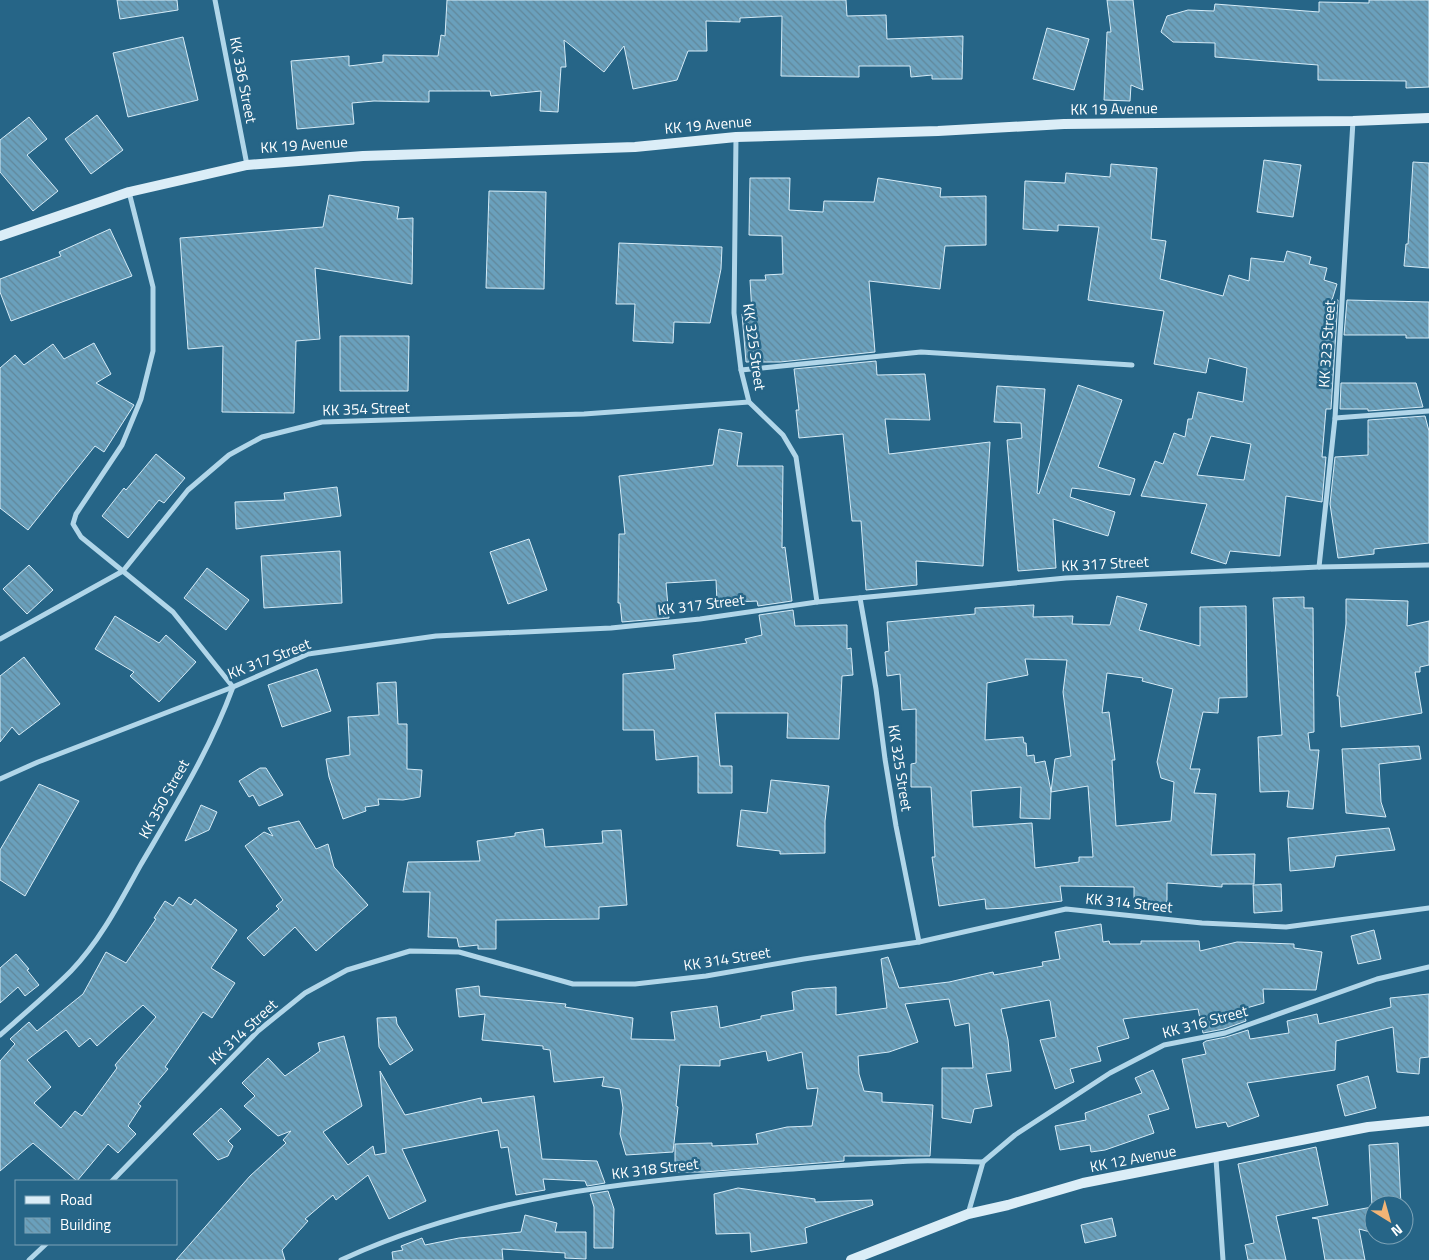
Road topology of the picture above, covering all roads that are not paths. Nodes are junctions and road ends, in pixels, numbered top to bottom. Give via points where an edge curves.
1 (215, 0) edge
2 (1429, 118) edge
3 (1353, 122) junction
4 (736, 137) junction
5 (247, 165) junction
6 (129, 192) junction
7 (0, 236) edge
8 (1132, 364) dead end
9 (741, 370) junction
10 (749, 402) junction
11 (1429, 411) edge
12 (1335, 418) junction
13 (1429, 565) edge
14 (1319, 567) junction
15 (123, 571) junction
16 (860, 598) junction
17 (817, 602) junction
18 (0, 639) edge
19 (233, 686) junction
20 (0, 779) edge
21 (1429, 908) edge
22 (919, 942) junction
23 (1429, 967) edge
24 (0, 1035) edge
25 (1429, 1121) edge
26 (1216, 1158) junction
27 (983, 1162) junction
28 (113, 1180) edge
29 (968, 1214) junction
30 (45, 1245) edge
31 (29, 1260) edge
32 (341, 1260) edge
33 (851, 1260) edge
34 (1223, 1260) edge

1 - 5 street, KK 336 Street
2 - 3 street, KK 19 Avenue
3 - 4 street, KK 19 Avenue via 1064,124
3 - 12 street, KK 323 Street
4 - 5 street, KK 19 Avenue via 635,147 363,156
4 - 9 street, KK 325 Street via 734,313
5 - 6 street, KK 19 Avenue
6 - 7 street, KK 19 Avenue
6 - 15 street via 153,287 153,352 141,399 122,445 76,514 73,524 82,537
8 - 9 street via 921,352
9 - 10 street, KK 325 Street
10 - 15 street, KK 354 Street via 584,414 322,422 262,437 229,455 188,490
10 - 17 street, KK 325 Street via 783,435 796,457
11 - 12 street
12 - 14 street, KK 323 Street
13 - 14 street, KK 317 Street
14 - 16 street, KK 317 Street via 1066,578
15 - 18 street, KK 354 Street
15 - 19 street via 173,612
16 - 17 street, KK 317 Street
16 - 22 street, KK 325 Street via 892,807
17 - 19 street, KK 317 Street via 700,619 611,628 436,636 308,654
19 - 20 street, KK 317 Street
19 - 24 street, KK 350 Street via 185,790 108,922 72,971
21 - 22 street, KK 314 Street via 1286,928 1066,909
22 - 28 street, KK 314 Street via 635,984 573,984 459,952 410,951 347,970 305,993 258,1031
23 - 27 street, KK 316 Street via 1377,979 1224,1033 1164,1045 1102,1078 1015,1135
25 - 26 street, KK 12 Avenue via 1368,1128
26 - 29 street, KK 12 Avenue via 1083,1183
26 - 34 street
27 - 29 street
27 - 32 street, KK 318 Street via 917,1161 699,1175 559,1194 453,1218 403,1234
29 - 33 street, KK 12 Avenue
30 - 31 street

